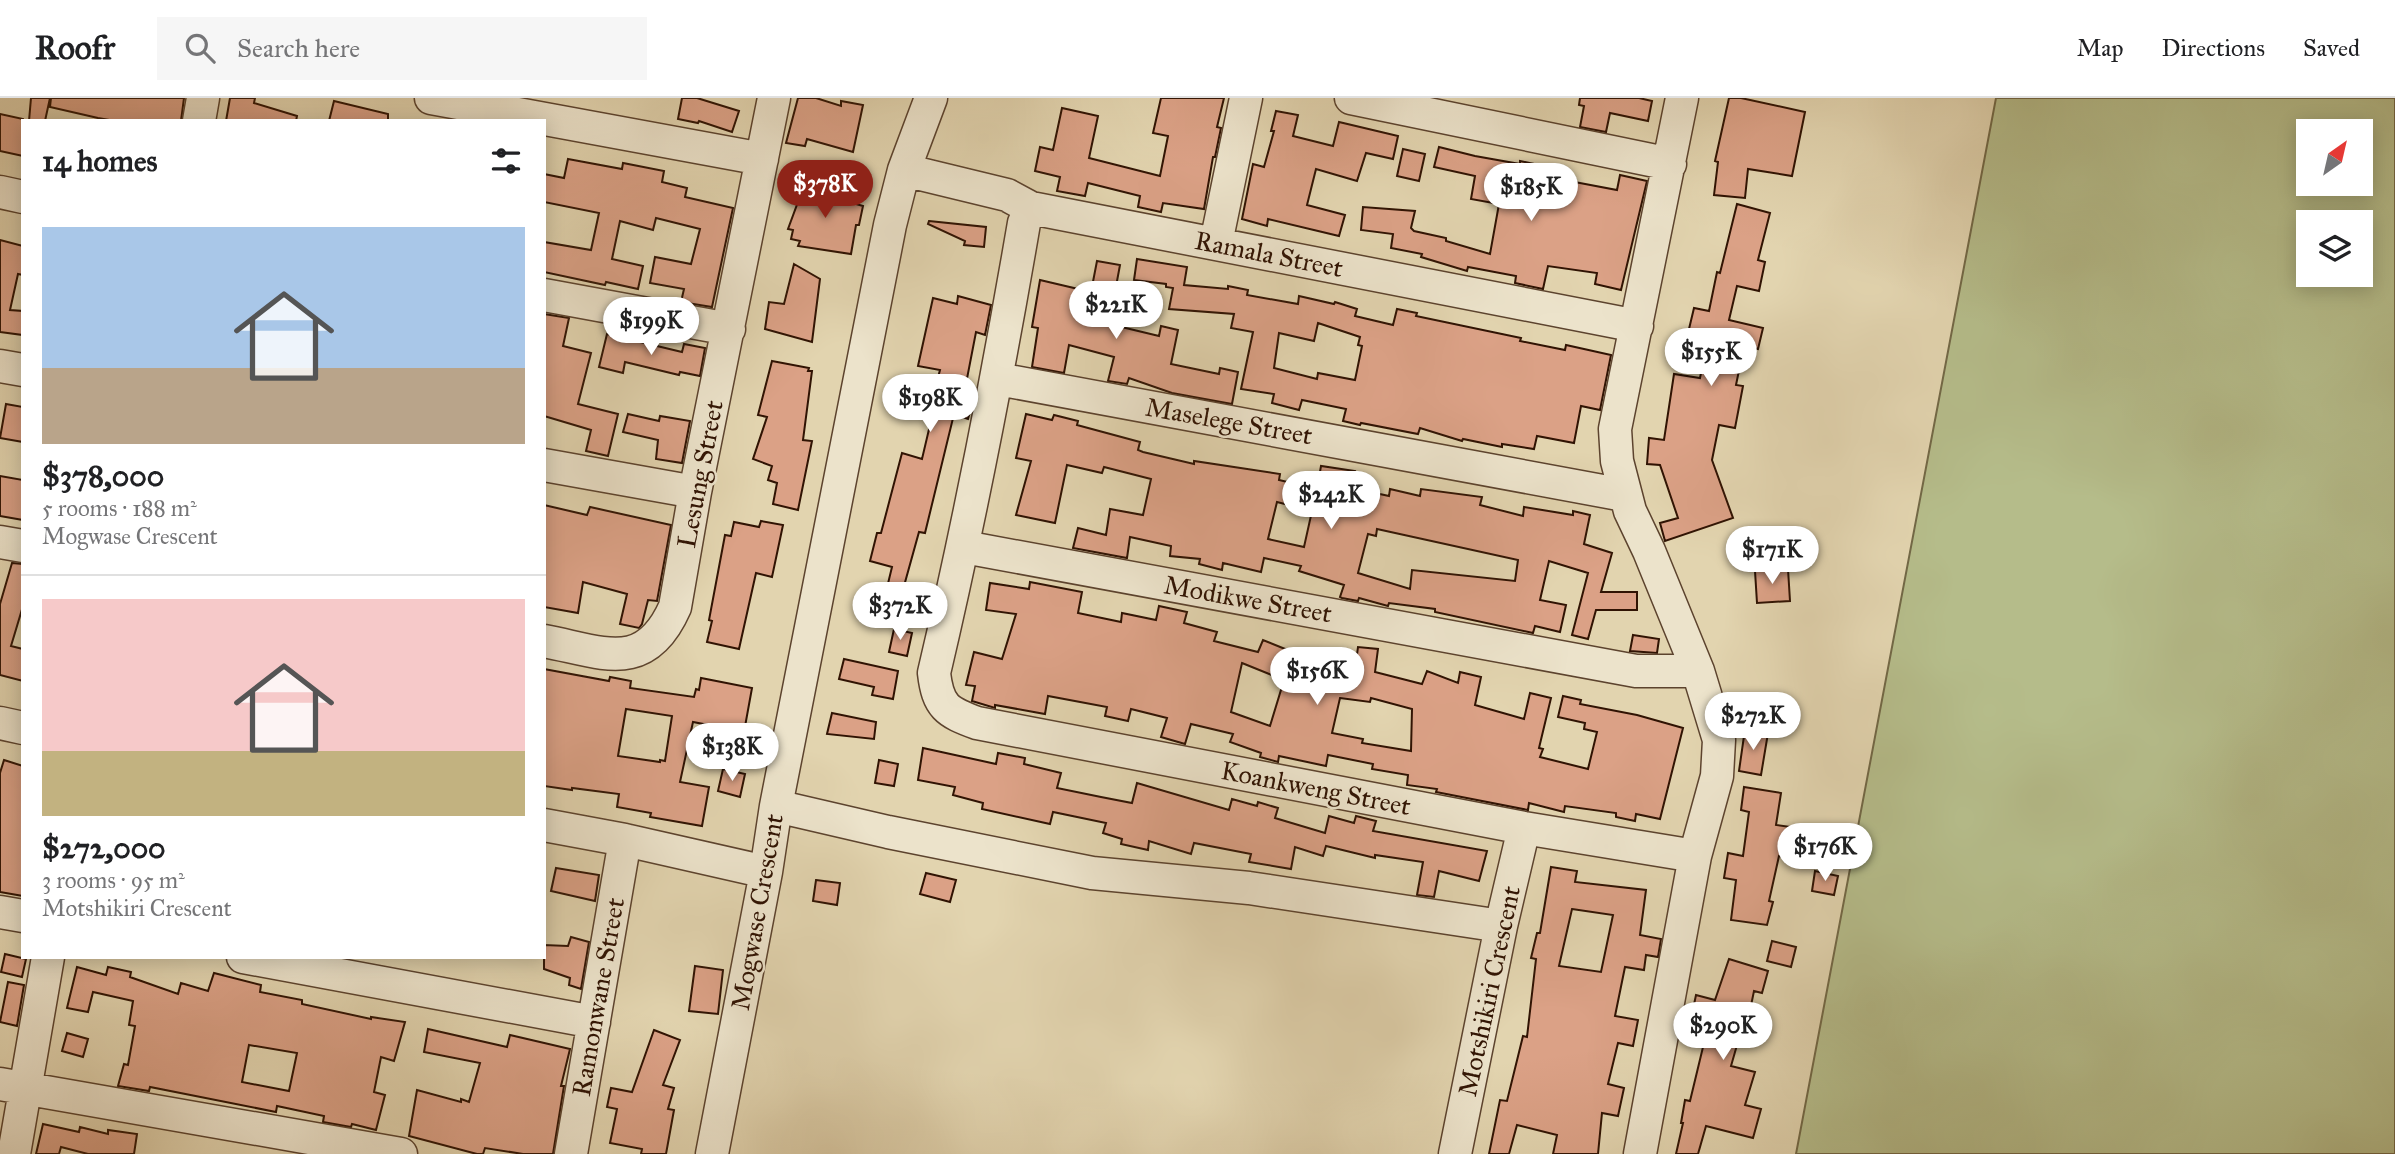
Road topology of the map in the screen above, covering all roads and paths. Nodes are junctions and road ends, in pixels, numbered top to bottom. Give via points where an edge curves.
1 (203, 98) edge
2 (431, 98) edge
3 (774, 98) edge
4 (931, 98) edge
5 (1246, 98) edge
6 (1351, 98) edge
7 (1682, 98) edge
8 (198, 119) edge
9 (545, 119) edge
10 (546, 119) edge
11 (762, 159) junction
12 (1670, 164) junction
13 (904, 170) junction
14 (0, 192) edge
15 (21, 197) edge
16 (1031, 208) junction
17 (1216, 243) junction
18 (546, 295) edge
19 (1637, 326) junction
20 (729, 329) junction
21 (0, 366) edge
22 (21, 370) edge
23 (998, 379) junction
24 (546, 465) edge
25 (695, 492) junction
26 (1624, 495) junction
27 (0, 542) edge
28 (21, 546) edge
29 (964, 547) junction
30 (546, 641) edge
31 (1698, 671) junction
32 (0, 723) edge
33 (21, 728) edge
34 (776, 806) junction
35 (546, 825) edge
36 (1524, 828) junction
37 (625, 840) junction
38 (1695, 856) junction
39 (766, 872) junction
40 (0, 912) edge
41 (21, 916) edge
42 (1501, 926) junction
43 (47, 959) edge
44 (254, 959) edge
45 (594, 1022) junction
46 (13, 1087) edge
47 (13, 1154) edge
48 (401, 1154) edge
49 (571, 1154) edge
50 (712, 1154) edge
51 (1455, 1154) edge
52 (1640, 1154) edge

1 - 8 street
2 - 9 street
3 - 11 street, Lesung Street
4 - 13 street, Mogwase Crescent
5 - 17 street
6 - 12 street
7 - 12 street
10 - 11 street
11 - 20 street, Lesung Street
12 - 19 street
13 - 16 street, Ramala Street via 1007,195
13 - 34 street, Mogwase Crescent
14 - 15 street
16 - 17 street, Ramala Street
16 - 23 street via 1024,223
17 - 19 street, Ramala Street
18 - 20 street
19 - 26 street via 1615,429
20 - 25 street, Lesung Street
21 - 22 street
23 - 26 street, Maselege Street
23 - 29 street
24 - 25 street
25 - 30 street, Lesung Street via 675,607 656,639 642,650 614,654
26 - 31 street
27 - 28 street
29 - 31 street, Modikwe Street via 1636,671
29 - 36 street, Koankweng Street via 934,673 942,705 958,716
31 - 38 street via 1719,740 1717,776
32 - 33 street
34 - 39 street, Mogwase Crescent
34 - 42 street via 1092,873 1249,888
35 - 37 street
36 - 38 street, Koankweng Street
36 - 42 street, Motshikiri Crescent
37 - 39 street
37 - 45 street, Ramonwane Street
38 - 52 street
39 - 50 street, Mogwase Crescent
40 - 41 street
42 - 51 street, Motshikiri Crescent
43 - 46 street
44 - 45 street
45 - 49 street, Ramonwane Street
46 - 47 street
46 - 48 street

